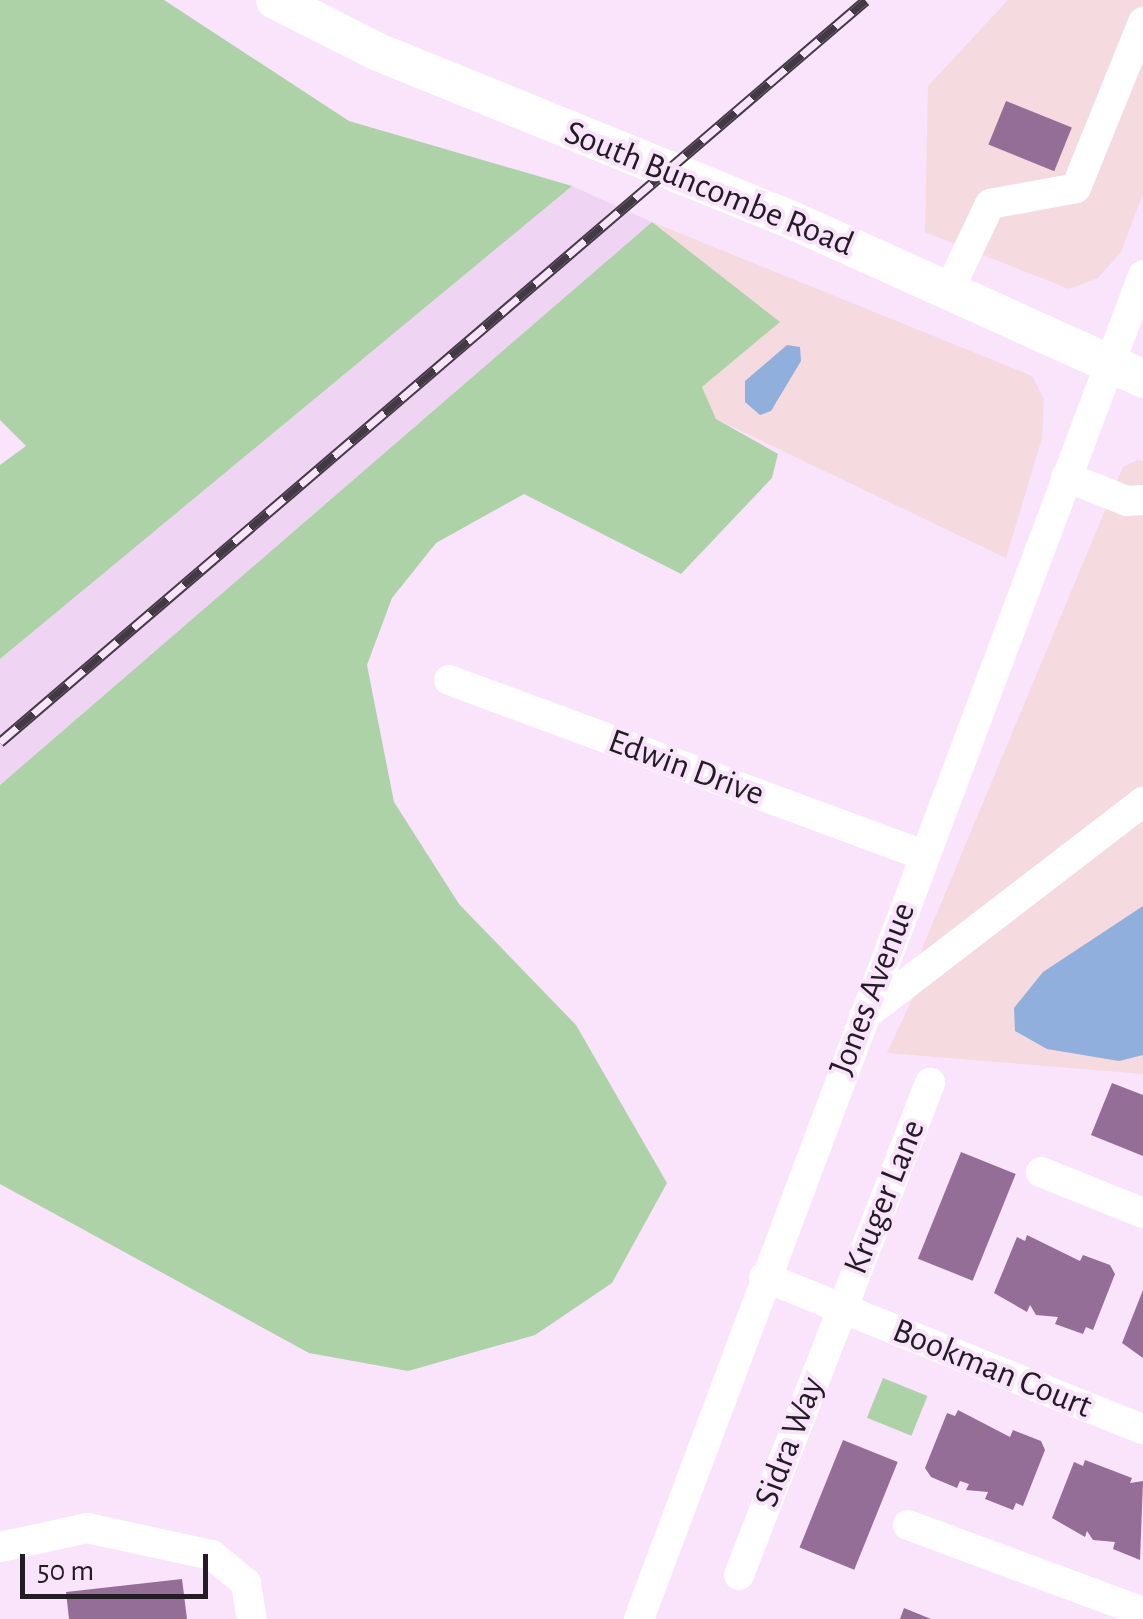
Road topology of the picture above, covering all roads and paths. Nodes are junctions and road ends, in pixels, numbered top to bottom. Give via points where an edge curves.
1 (275, 0) edge
2 (1143, 22) edge
3 (1143, 274) edge
4 (950, 288) junction
5 (1110, 359) junction
6 (1143, 379) edge
7 (1066, 476) junction
8 (1143, 500) edge
9 (449, 680) dead end
10 (1143, 802) edge
11 (923, 855) junction
12 (862, 1018) junction
13 (930, 1083) dead end
14 (1041, 1172) dead end
15 (1143, 1213) edge
16 (764, 1277) junction
17 (840, 1310) junction
18 (1143, 1429) edge
19 (908, 1525) dead end
20 (0, 1547) edge
21 (739, 1575) dead end
22 (1143, 1612) edge
23 (252, 1619) edge
24 (639, 1619) edge

1 - 4 main road, South Buncombe Road via 542,122
2 - 4 street via 1076,188 990,204
3 - 5 street, Jones Avenue
4 - 5 main road, South Buncombe Road
5 - 6 main road, South Buncombe Road
5 - 7 street, Jones Avenue
7 - 8 street
7 - 11 street, Jones Avenue
9 - 11 street, Edwin Drive
10 - 12 street
11 - 12 street, Jones Avenue
12 - 16 street, Jones Avenue
13 - 17 street, Kruger Lane
14 - 15 street
16 - 17 street, Bookman Court
16 - 24 street, Jones Avenue
17 - 18 street, Bookman Court
17 - 21 street, Sidra Way
19 - 22 street
20 - 23 street via 86,1528 212,1555 246,1583

